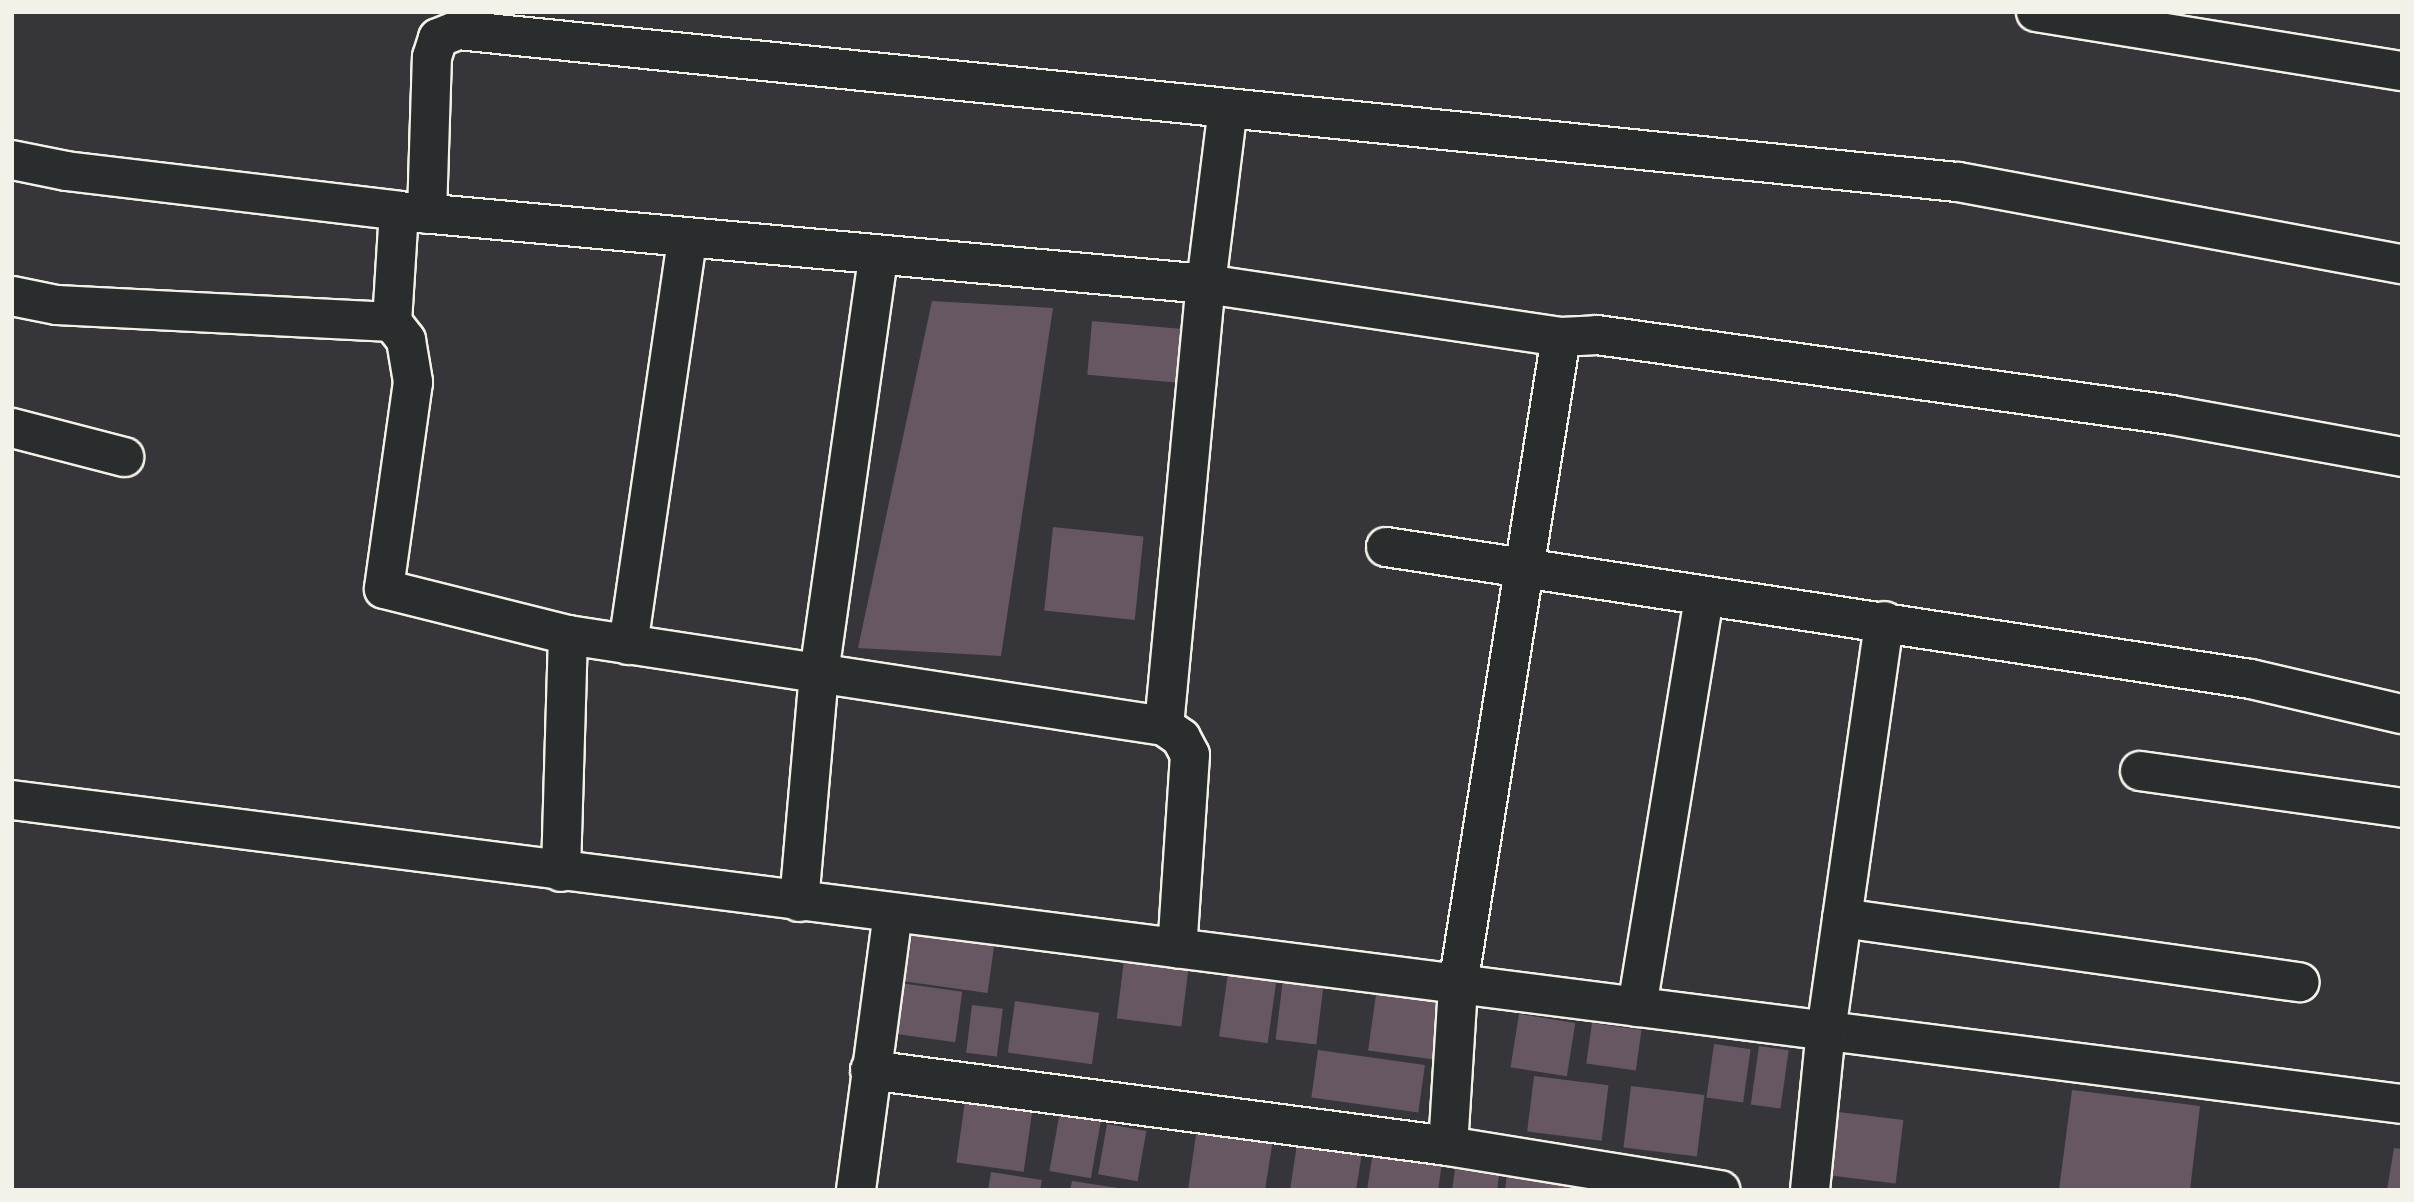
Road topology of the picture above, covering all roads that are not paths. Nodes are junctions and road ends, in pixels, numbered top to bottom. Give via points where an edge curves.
1 (2036, 12) edge
2 (525, 24) edge
3 (2402, 71) edge
4 (1228, 108) junction
5 (12, 160) edge
6 (413, 212) junction
7 (687, 239) junction
8 (878, 257) junction
9 (2402, 264) edge
10 (1206, 284) junction
11 (12, 296) edge
12 (392, 322) junction
13 (1561, 337) junction
14 (12, 428) edge
15 (124, 457) dead end
16 (2402, 457) edge
17 (1386, 547) dead end
18 (1526, 567) junction
19 (1704, 599) junction
20 (1884, 621) junction
21 (568, 635) junction
22 (628, 645) junction
23 (819, 673) junction
24 (2402, 714) edge
25 (1164, 726) junction
26 (2140, 771) dead end
27 (12, 800) edge
28 (2402, 808) edge
29 (561, 872) junction
30 (799, 902) junction
31 (893, 914) junction
32 (1842, 918) junction
33 (1177, 949) junction
34 (2301, 982) dead end
35 (1458, 985) junction
36 (1637, 1007) junction
37 (1826, 1031) junction
38 (870, 1070) junction
39 (2402, 1104) edge
40 (1448, 1146) junction
41 (856, 1190) edge
42 (1720, 1190) edge
43 (1810, 1190) edge

1 - 3 street
2 - 4 street
2 - 6 street via 458,30 438,38
4 - 9 street via 1958,182
4 - 10 street
5 - 6 street via 66,171
6 - 7 street
6 - 12 street
7 - 8 street
7 - 22 street
8 - 10 street
8 - 23 street
10 - 13 street
10 - 25 street
11 - 12 street via 57,305
12 - 21 street via 405,340 413,382 384,589
13 - 16 street via 1597,335 2171,415
13 - 18 street
14 - 15 street
17 - 18 street
18 - 19 street
18 - 35 street
19 - 20 street
19 - 36 street
20 - 24 street via 2251,679
20 - 32 street
21 - 22 street
21 - 29 street
22 - 23 street
23 - 25 street
23 - 30 street
25 - 33 street via 1181,738 1190,755
26 - 28 street
27 - 29 street
29 - 30 street
30 - 31 street
31 - 33 street
31 - 38 street
32 - 34 street
32 - 37 street
33 - 35 street
35 - 36 street
35 - 40 street
36 - 37 street
37 - 39 street
37 - 43 street
38 - 40 street
38 - 41 street
40 - 42 street

